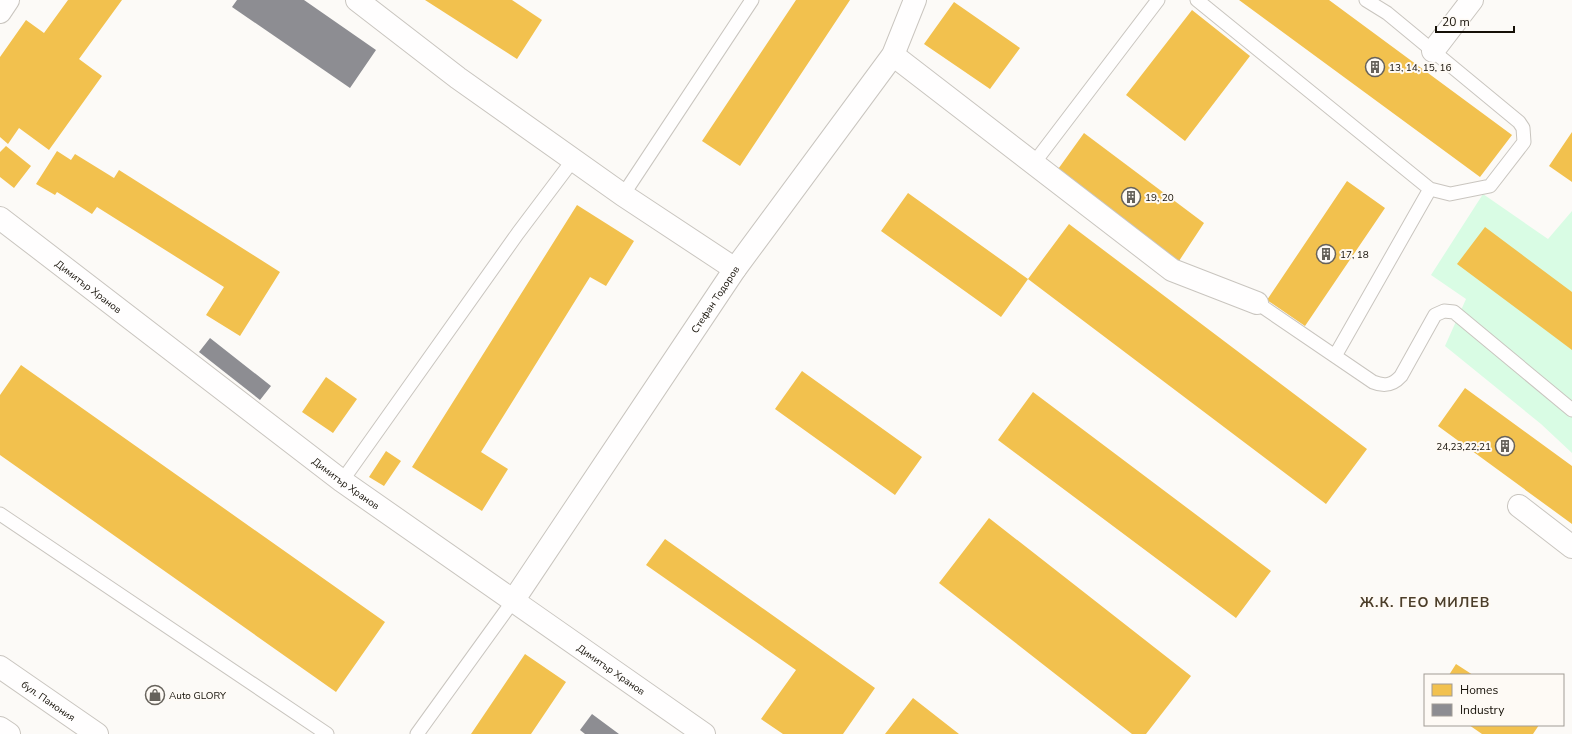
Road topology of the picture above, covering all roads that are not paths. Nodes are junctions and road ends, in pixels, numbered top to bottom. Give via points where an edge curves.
1 (8, 0) edge
2 (357, 0) edge
3 (752, 0) edge
4 (915, 0) edge
5 (1158, 0) edge
6 (1197, 0) edge
7 (1366, 0) edge
8 (1472, 0) edge
9 (0, 12) edge
10 (1433, 52) junction
11 (893, 55) junction
12 (573, 160) junction
13 (1034, 163) junction
14 (1430, 189) junction
15 (623, 195) junction
16 (0, 218) edge
17 (735, 269) junction
18 (1257, 303) joint
19 (1335, 356) junction
20 (1572, 410) edge
21 (342, 481) junction
22 (1519, 506) dead end
23 (0, 514) edge
24 (1572, 547) edge
25 (513, 601) junction
26 (0, 666) edge
27 (0, 728) edge
28 (9, 734) edge
29 (97, 734) edge
30 (327, 734) edge
31 (417, 734) edge
32 (704, 734) edge

1 - 9 street
2 - 12 street via 458,78
3 - 15 lane
4 - 11 street, Стефан Тодоров
5 - 13 lane
6 - 14 lane
7 - 10 lane via 1387,13
8 - 10 street
10 - 14 lane via 1519,122 1523,128 1524,142 1490,186 1450,194
11 - 13 street
11 - 17 street, Стефан Тодоров
12 - 15 street
12 - 21 lane via 518,233
13 - 18 street via 1172,270
14 - 19 lane
15 - 17 street
16 - 21 street, Димитър Хранов
17 - 25 street, Стефан Тодоров
18 - 19 lane
19 - 20 lane via 1373,382 1388,385 1396,382 1401,376 1435,315 1444,311 1454,312
21 - 25 street, Димитър Хранов
22 - 24 street
23 - 30 lane
25 - 31 lane
25 - 32 street, Димитър Хранов
26 - 29 street, бул. Панония
27 - 28 street

